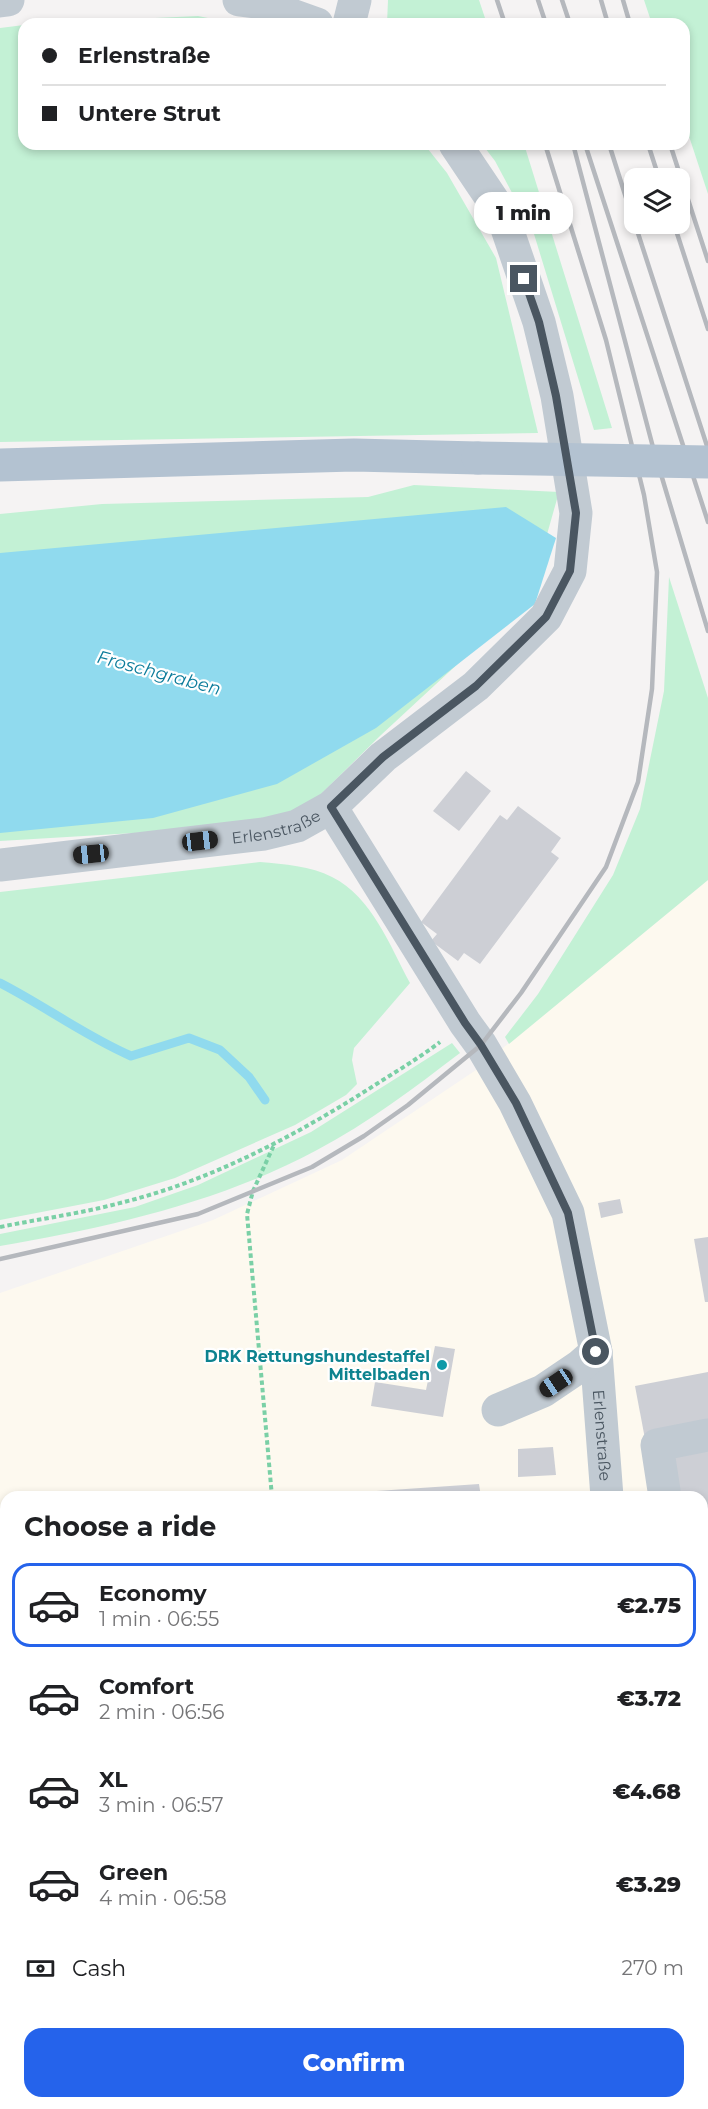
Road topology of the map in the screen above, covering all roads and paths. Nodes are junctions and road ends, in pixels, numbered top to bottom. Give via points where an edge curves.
1 (8, 0) edge
2 (239, 0) edge
3 (355, 0) edge
4 (0, 1) edge
5 (300, 18) edge
6 (350, 18) edge
7 (459, 150) edge
8 (708, 462) edge
9 (63, 463) junction
10 (0, 465) edge
11 (0, 482) edge
12 (331, 807) junction
13 (0, 865) edge
14 (465, 1023) junction
15 (274, 1145) junction
16 (0, 1227) edge
17 (596, 1352) junction
18 (498, 1410) dead end
19 (708, 1435) edge
20 (271, 1491) edge
21 (607, 1491) edge
22 (664, 1491) edge

1 - 4 street
2 - 5 street
3 - 6 street
7 - 12 street via 502,214 539,322 576,513 570,571 546,617 476,686 383,757
8 - 9 main road, bridge via 354,455
9 - 10 main road
9 - 11 main road
12 - 13 street, Erlenstraße via 297,826 264,834
12 - 14 street, Erlenstraße
14 - 15 path via 350,1101
14 - 17 street, Erlenstraße via 516,1103 568,1213
15 - 16 path via 171,1188 117,1204
15 - 20 path via 247,1214
17 - 18 street via 543,1391
17 - 21 street, Erlenstraße
19 - 22 street via 657,1445

